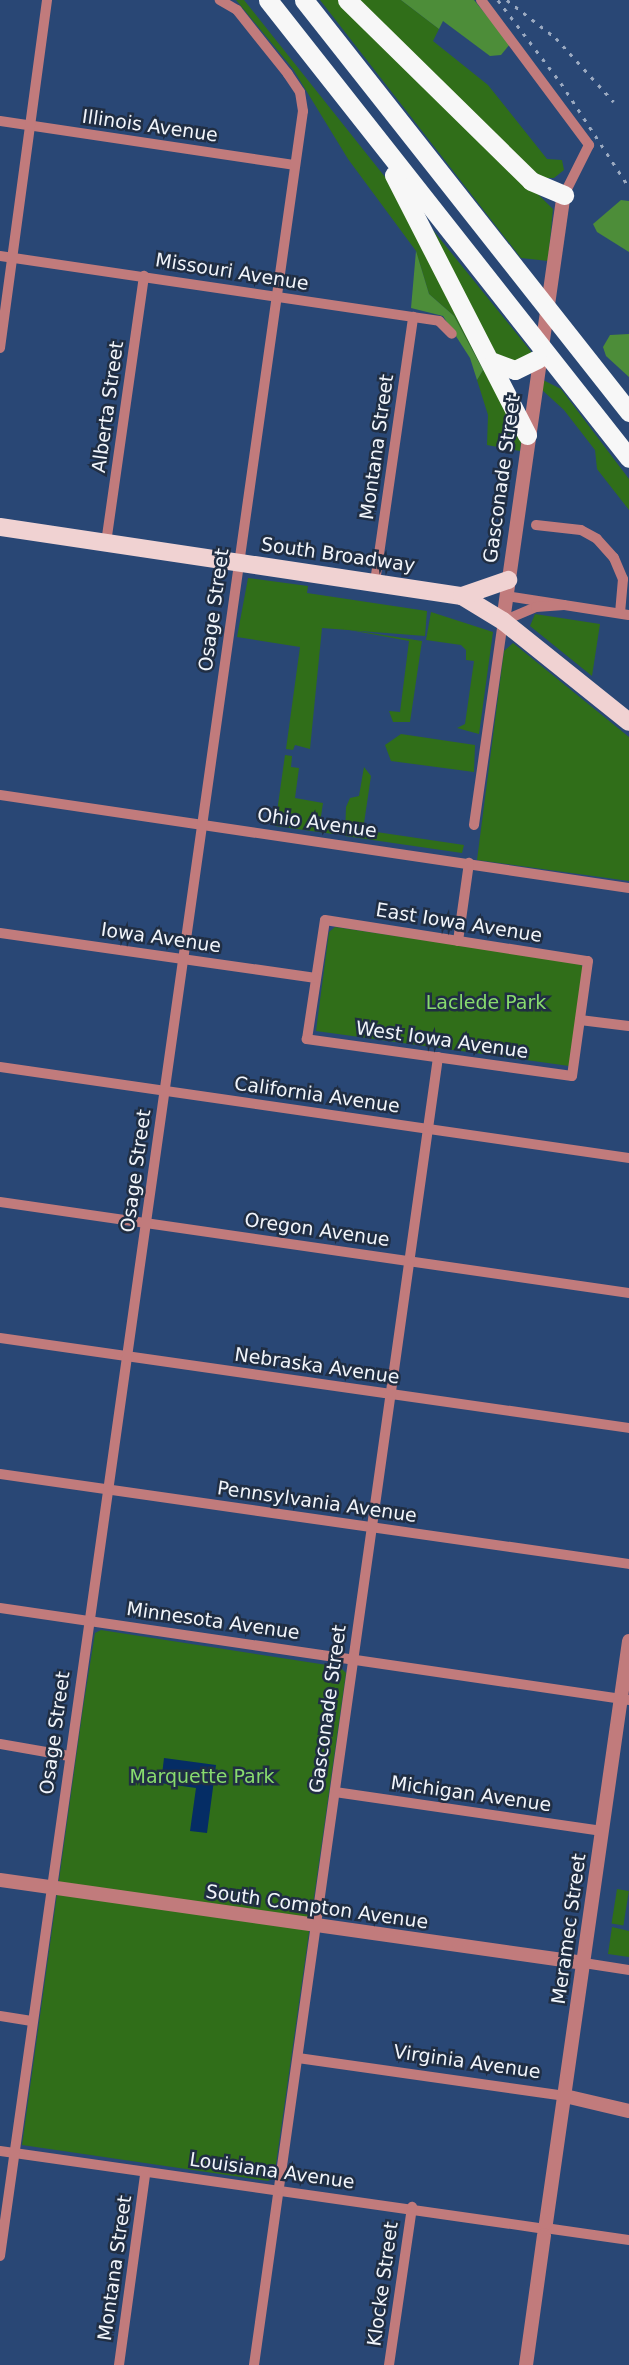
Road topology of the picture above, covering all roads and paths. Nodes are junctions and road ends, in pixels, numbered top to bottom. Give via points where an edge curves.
1 (47, 0) edge
2 (220, 0) edge
3 (268, 0) edge
4 (304, 0) edge
5 (347, 0) edge
6 (481, 0) edge
7 (0, 121) edge
8 (29, 125) junction
9 (373, 133) junction
10 (294, 165) junction
11 (564, 195) junction
12 (0, 256) edge
13 (13, 258) junction
14 (144, 276) junction
15 (275, 296) junction
16 (414, 317) junction
17 (452, 334) dead end
18 (0, 348) edge
19 (538, 359) junction
20 (493, 362) junction
21 (629, 412) edge
22 (527, 435) junction
23 (629, 458) edge
24 (536, 525) dead end
25 (0, 527) edge
26 (106, 542) junction
27 (239, 562) junction
28 (375, 582) junction
29 (507, 588) junction
30 (462, 596) junction
31 (564, 605) junction
32 (625, 614) edge
33 (503, 621) junction
34 (629, 722) edge
35 (0, 796) edge
36 (202, 825) junction
37 (474, 825) dead end
38 (469, 863) junction
39 (629, 888) edge
40 (0, 933) edge
41 (458, 941) junction
42 (183, 959) junction
43 (316, 978) junction
44 (580, 1020) junction
45 (629, 1026) edge
46 (438, 1057) junction
47 (0, 1067) edge
48 (165, 1091) junction
49 (428, 1129) junction
50 (629, 1158) edge
51 (0, 1202) edge
52 (145, 1223) junction
53 (410, 1261) junction
54 (629, 1293) edge
55 (0, 1338) edge
56 (127, 1357) junction
57 (391, 1395) junction
58 (629, 1429) edge
59 (0, 1474) edge
60 (108, 1489) junction
61 (373, 1528) junction
62 (629, 1564) edge
63 (0, 1608) edge
64 (88, 1622) junction
65 (629, 1640) edge
66 (354, 1659) junction
67 (625, 1700) edge
68 (0, 1744) edge
69 (69, 1756) junction
70 (335, 1792) junction
71 (602, 1831) junction
72 (0, 1880) edge
73 (50, 1888) junction
74 (316, 1927) junction
75 (584, 1963) junction
76 (629, 1970) edge
77 (0, 2016) edge
78 (32, 2021) junction
79 (298, 2057) junction
80 (565, 2096) junction
81 (629, 2111) edge
82 (0, 2151) edge
83 (13, 2153) junction
84 (145, 2175) junction
85 (278, 2192) junction
86 (412, 2207) junction
87 (545, 2229) junction
88 (629, 2240) edge
89 (0, 2256) edge
90 (119, 2365) edge
91 (254, 2365) edge
92 (389, 2365) edge
93 (526, 2365) edge

1 - 8 street
2 - 10 street, Osage Street via 237,10 300,92 303,111
3 - 9 highway
4 - 21 highway
5 - 11 highway via 531,181
6 - 11 street, Gasconade Street via 589,145
7 - 8 street, Illinois Avenue
8 - 10 street, Illinois Avenue
8 - 13 street
9 - 20 highway
9 - 23 highway
10 - 15 street, Osage Street
11 - 19 street, Gasconade Street
12 - 13 street, Missouri Avenue
13 - 14 street, Missouri Avenue
13 - 18 street
14 - 15 street, Missouri Avenue
14 - 26 street, Alberta Street
15 - 16 street, Missouri Avenue
15 - 27 street, Osage Street
16 - 17 street, Missouri Avenue via 439,320
16 - 28 street, Montana Street
19 - 20 highway via 515,370
19 - 22 street, Gasconade Street
20 - 22 highway
22 - 29 street, Gasconade Street
24 - 32 street via 581,530 597,539 614,558 623,579
25 - 26 main road, South Broadway
26 - 27 main road, South Broadway
27 - 28 main road, South Broadway
27 - 36 street, Osage Street
28 - 30 main road, South Broadway
29 - 30 main road
29 - 31 street
29 - 33 street, Gasconade Street
30 - 33 main road, South Broadway
31 - 32 street
31 - 33 street via 536,607
33 - 34 main road, South Broadway
33 - 37 street, Gasconade Street
35 - 36 street, Ohio Avenue
36 - 38 street, Ohio Avenue
36 - 42 street, Osage Street
38 - 39 street, Ohio Avenue
38 - 41 street
40 - 42 street, Iowa Avenue
41 - 43 street, East Iowa Avenue via 325,920
41 - 44 street, East Iowa Avenue via 588,961
42 - 43 street, Iowa Avenue
42 - 48 street, Osage Street
43 - 46 street, West Iowa Avenue via 307,1039
44 - 45 street
44 - 46 street, West Iowa Avenue via 572,1076
46 - 49 street, Gasconade Street
47 - 48 street, California Avenue
48 - 49 street, California Avenue
48 - 52 street, Osage Street
49 - 50 street, California Avenue
49 - 53 street, Gasconade Street
51 - 52 street, Oregon Avenue
52 - 53 street, Oregon Avenue
52 - 56 street, Osage Street
53 - 54 street, Oregon Avenue
53 - 57 street, Gasconade Street
55 - 56 street, Nebraska Avenue
56 - 57 street, Nebraska Avenue
56 - 60 street, Osage Street
57 - 58 street, Nebraska Avenue
57 - 61 street, Gasconade Street
59 - 60 street, Pennsylvania Avenue
60 - 61 street, Pennsylvania Avenue
60 - 64 street, Osage Street
61 - 62 street, Pennsylvania Avenue
61 - 66 street, Gasconade Street
63 - 64 street, Minnesota Avenue
64 - 66 street, Minnesota Avenue
64 - 69 street, Osage Street
65 - 67 street, Meramec Street
66 - 67 street, Minnesota Avenue
66 - 70 street, Gasconade Street
67 - 71 street, Meramec Street
68 - 69 street
69 - 73 street, Osage Street
70 - 71 street, Michigan Avenue
70 - 74 street, Gasconade Street
71 - 75 street, Meramec Street
72 - 73 street, South Compton Avenue
73 - 74 street, South Compton Avenue
73 - 78 street, Osage Street
74 - 75 street, South Compton Avenue
74 - 79 street, Gasconade Street
75 - 76 street, South Compton Avenue
75 - 80 street, Meramec Street
77 - 78 street
78 - 83 street, Osage Street
79 - 80 street, Virginia Avenue
79 - 85 street, Gasconade Street
80 - 81 street, Virginia Avenue
80 - 87 street, Meramec Street
82 - 83 street, Louisiana Avenue
83 - 84 street, Louisiana Avenue
83 - 89 street, Osage Street
84 - 85 street, Louisiana Avenue
84 - 90 street, Montana Street
85 - 86 street, Louisiana Avenue
85 - 91 street, Gasconade Street
86 - 87 street, Louisiana Avenue
86 - 92 street, Klocke Street
87 - 88 street, Louisiana Avenue
87 - 93 street, Meramec Street

